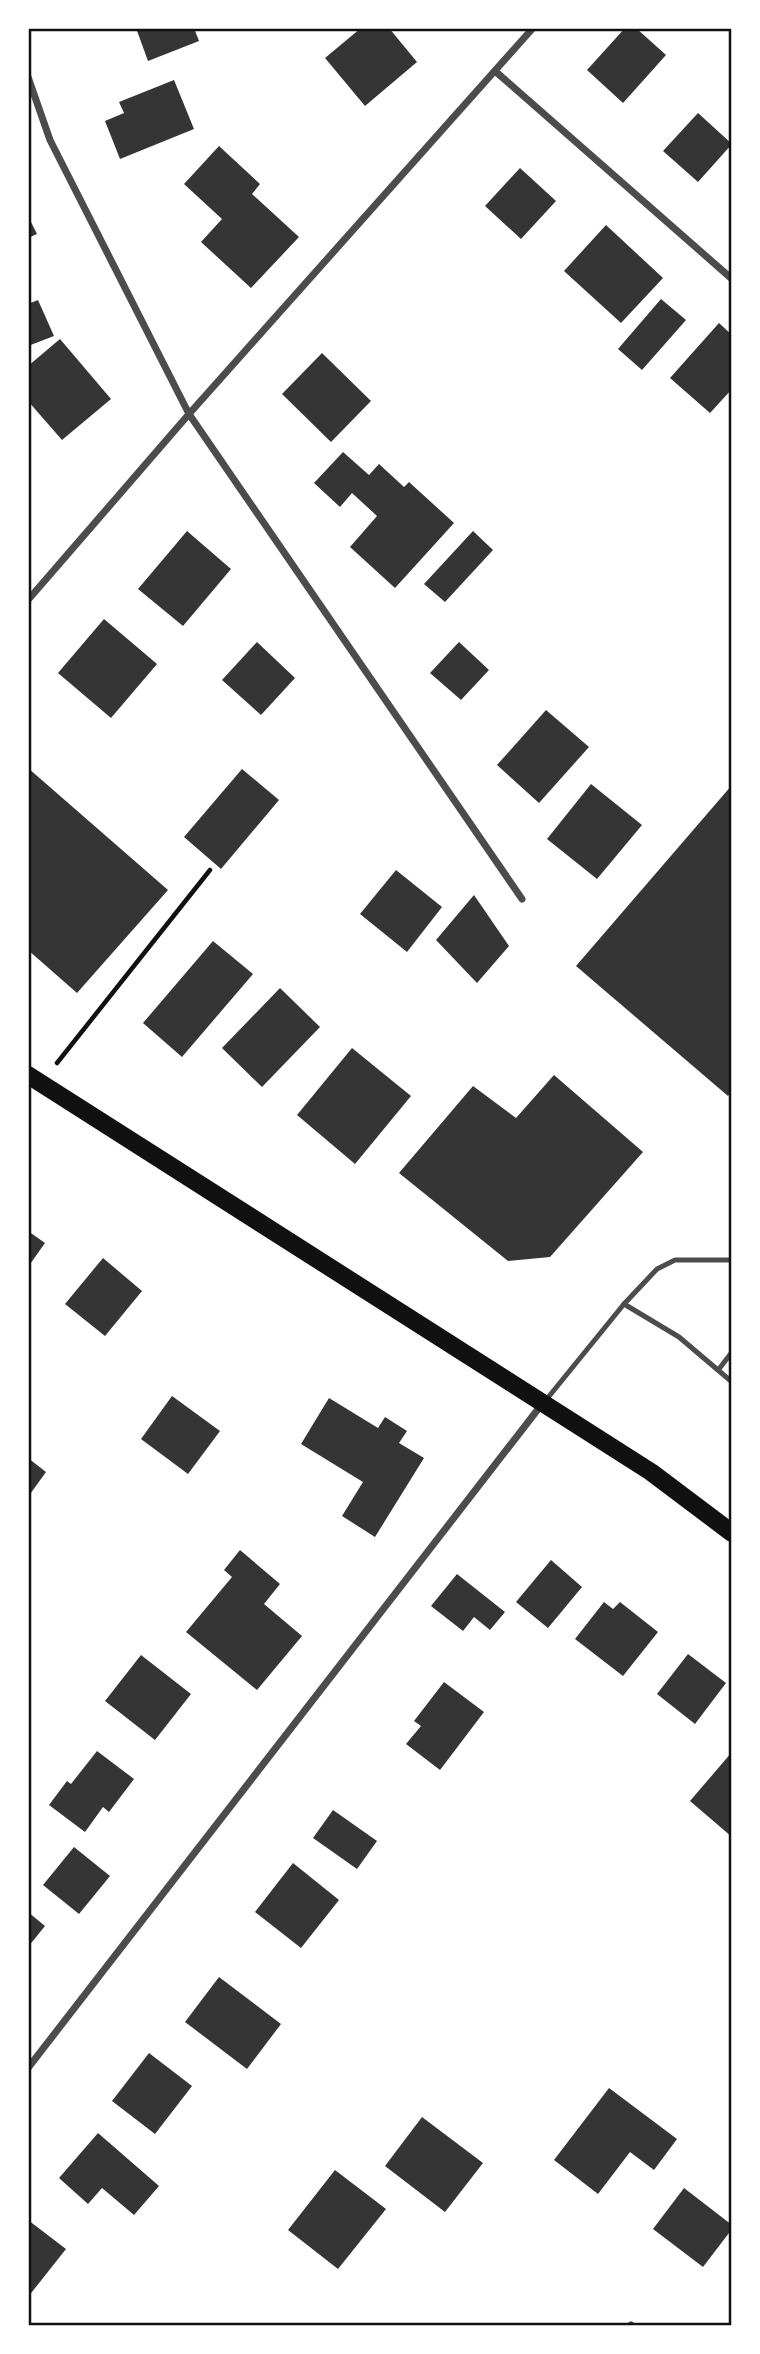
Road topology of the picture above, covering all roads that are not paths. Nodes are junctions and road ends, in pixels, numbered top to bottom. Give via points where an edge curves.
1 (533, 28) edge
2 (495, 71) junction
3 (28, 77) edge
4 (732, 279) edge
5 (189, 414) junction
6 (28, 600) edge
7 (522, 899) dead end
8 (34, 1079) edge
9 (732, 1260) edge
10 (624, 1304) junction
11 (732, 1352) edge
12 (719, 1369) junction
13 (732, 1382) edge
14 (544, 1402) junction
15 (732, 1533) edge
16 (28, 2068) edge

1 - 2 street
2 - 4 street
2 - 5 street
3 - 5 street via 50,140
5 - 6 street
5 - 7 street
8 - 14 main road
9 - 10 lane via 675,1260 657,1269
10 - 12 lane via 679,1336
10 - 14 lane
11 - 12 lane
12 - 13 lane
14 - 15 main road via 651,1472
14 - 16 street

